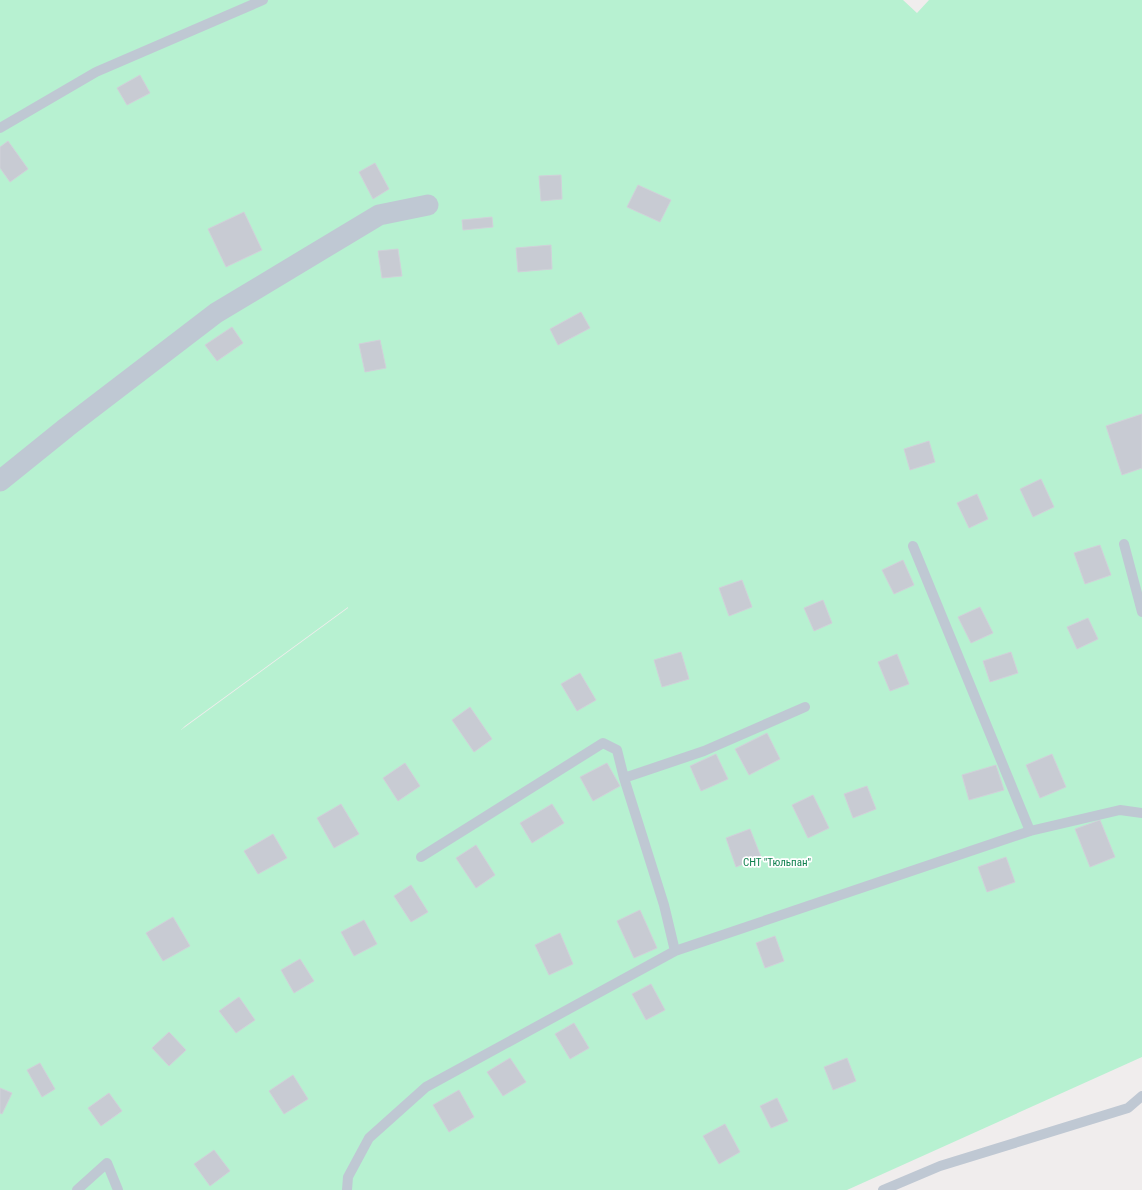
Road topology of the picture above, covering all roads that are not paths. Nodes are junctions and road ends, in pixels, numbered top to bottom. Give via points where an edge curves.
1 (263, 0) edge
2 (0, 128) edge
3 (428, 205) dead end
4 (0, 481) edge
5 (1124, 544) dead end
6 (913, 546) dead end
7 (1142, 612) edge
8 (805, 707) dead end
9 (624, 778) junction
10 (1142, 813) edge
11 (1030, 831) junction
12 (420, 857) dead end
13 (675, 951) junction
14 (1142, 1096) edge
15 (77, 1190) edge
16 (118, 1190) edge
17 (347, 1190) edge
18 (882, 1190) edge

1 - 2 lane via 96,72
3 - 4 street via 379,215 216,313
5 - 7 lane
6 - 11 lane
8 - 9 lane via 704,751
9 - 12 lane via 617,750 602,744
9 - 13 lane via 664,905
10 - 11 lane via 1120,810
11 - 13 lane
13 - 17 lane via 426,1087 369,1138 348,1177
14 - 18 lane via 1128,1108 940,1166
15 - 16 lane via 107,1162

